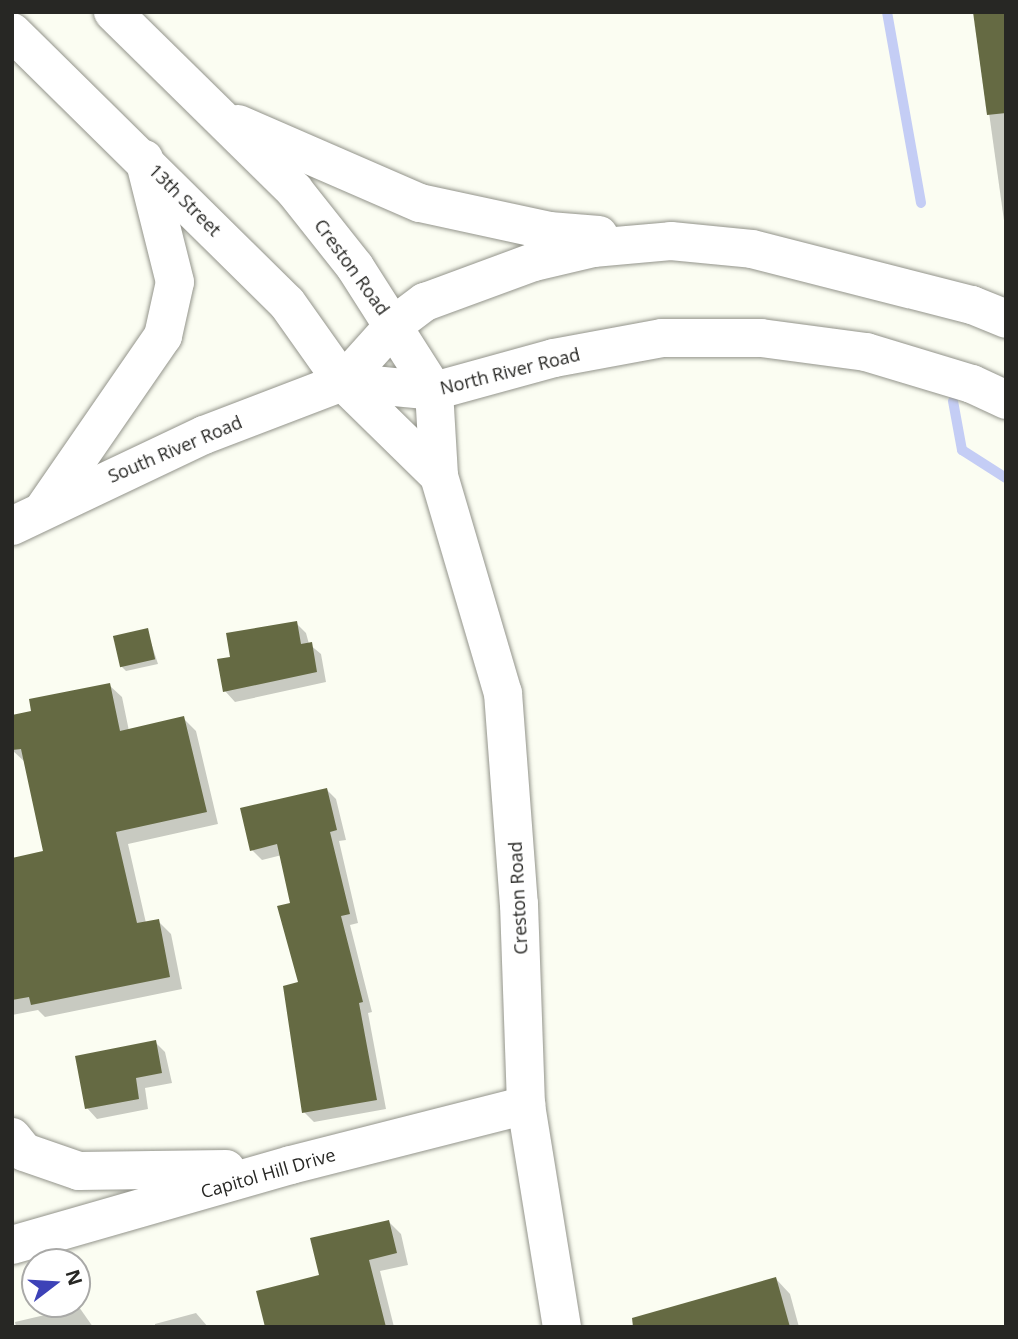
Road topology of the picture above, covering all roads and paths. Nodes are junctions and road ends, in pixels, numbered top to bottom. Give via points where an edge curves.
1 (113, 12) edge
2 (12, 32) edge
3 (226, 119) junction
4 (142, 156) junction
5 (671, 241) junction
6 (1006, 319) edge
7 (394, 325) junction
8 (343, 382) junction
9 (434, 391) junction
10 (1006, 400) edge
11 (439, 476) junction
12 (45, 507) junction
13 (12, 526) edge
14 (526, 1105) junction
15 (12, 1138) edge
16 (291, 1165) junction
17 (12, 1245) edge
18 (562, 1327) edge

1 - 3 main road, Creston Road
2 - 4 main road, 13th Street
3 - 5 main road via 420,203 549,231
3 - 7 main road, Creston Road via 294,190
4 - 8 main road, 13th Street via 287,303
4 - 12 main road via 175,282 163,336
5 - 6 main road via 752,249 972,305
5 - 7 main road via 593,248 534,262 425,302
7 - 8 main road
7 - 9 main road, Creston Road
8 - 9 main road, North River Road
8 - 11 main road, Creston Road
8 - 12 main road, South River Road via 204,435
9 - 10 main road, North River Road via 554,358 662,338 761,338 866,352 972,384
9 - 11 main road, Creston Road
11 - 14 main road, Creston Road via 503,693 519,904
12 - 13 main road, South River Road
14 - 16 main road, Capitol Hill Drive
14 - 18 main road, Creston Road
15 - 16 main road via 24,1152 79,1171
16 - 17 main road, Capitol Hill Drive

